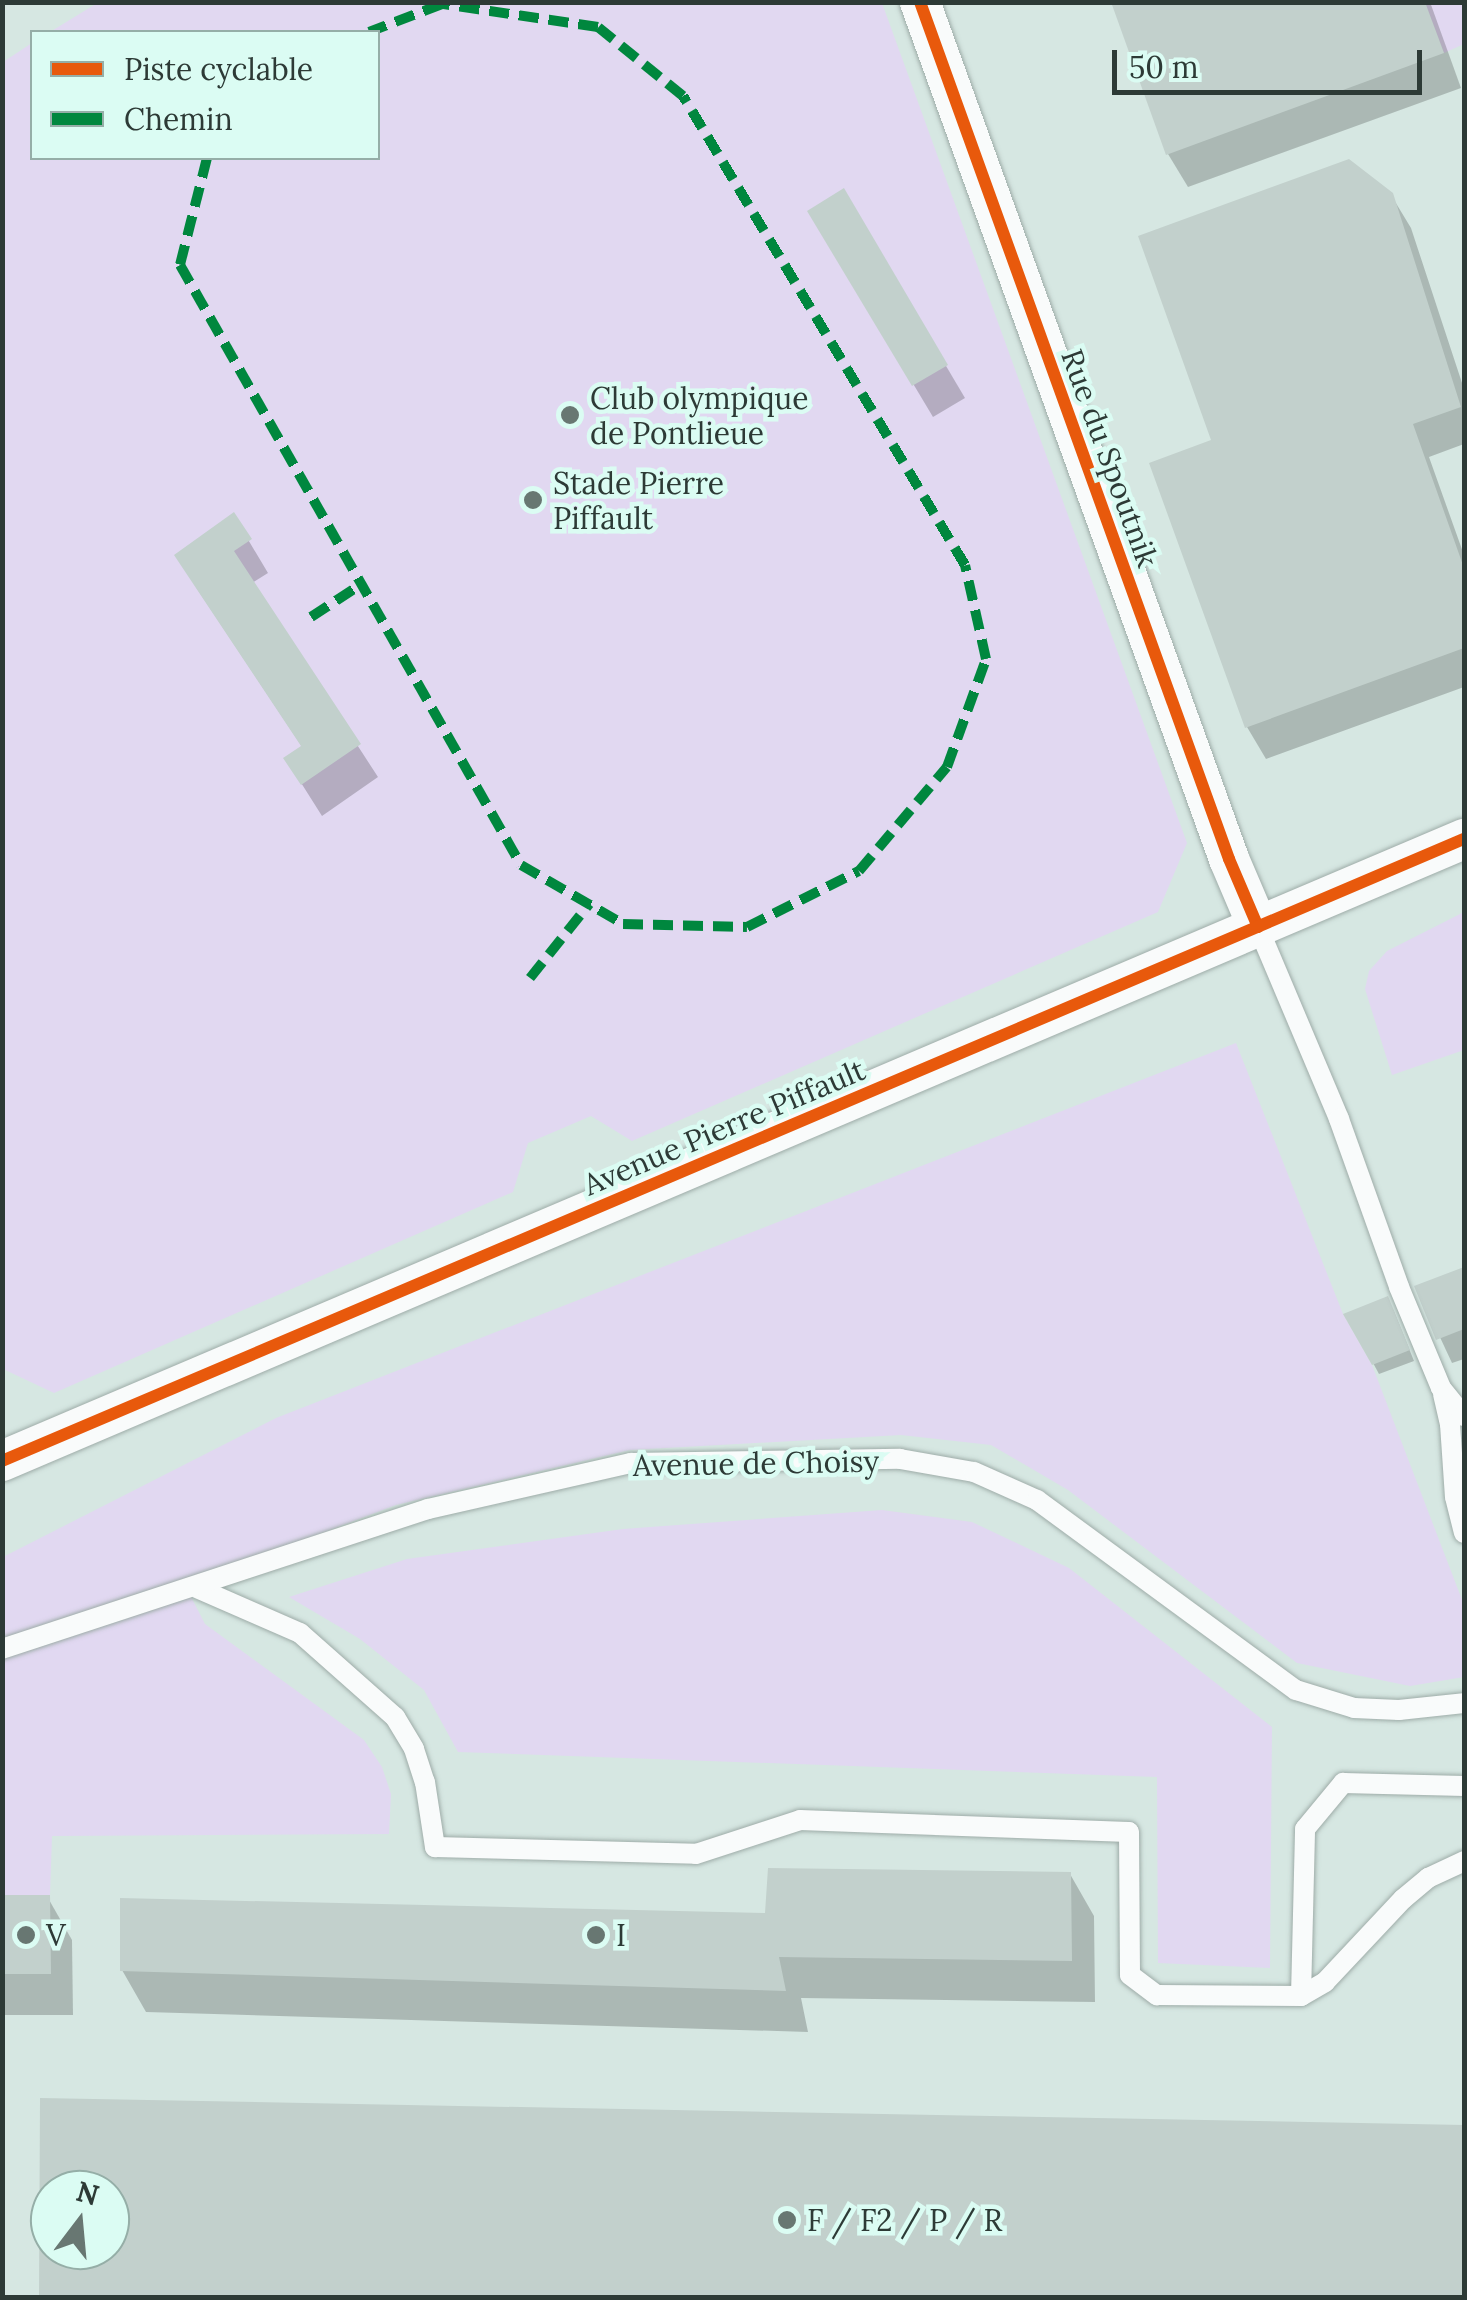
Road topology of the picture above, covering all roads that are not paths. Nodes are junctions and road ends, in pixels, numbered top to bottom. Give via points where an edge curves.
1 (920, 2) edge
2 (1464, 838) edge
3 (1258, 927) junction
4 (1441, 1388) junction
5 (1464, 1416) edge
6 (2, 1462) edge
7 (1464, 1533) edge
8 (197, 1588) junction
9 (2, 1649) edge
10 (1464, 1703) edge
11 (1464, 1786) edge
12 (1464, 1861) edge
13 (1301, 1996) junction

1 - 3 street, Rue du Spoutnik
2 - 3 street, Avenue Pierre Piffault
3 - 4 lane
3 - 6 street, Avenue Pierre Piffault
4 - 5 lane
4 - 7 lane
8 - 9 lane, Avenue de Choisy
8 - 10 lane, Avenue de Choisy via 428,1509 631,1463 938,1462 1037,1500 1296,1690 1354,1708
8 - 13 lane via 300,1633 395,1717 414,1748 435,1847 696,1854 800,1820 1130,1832 1130,1975 1157,1995
11 - 13 lane via 1343,1783 1305,1829
12 - 13 lane via 1428,1878 1325,1982

